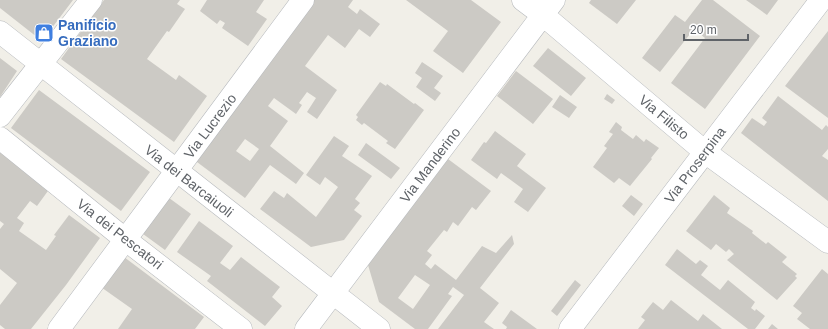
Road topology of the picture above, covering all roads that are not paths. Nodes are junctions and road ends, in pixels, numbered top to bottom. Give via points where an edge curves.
1 (91, 0) edge
2 (303, 0) edge
3 (523, 0) edge
4 (820, 0) edge
5 (549, 7) edge
6 (0, 32) edge
7 (42, 65) junction
8 (0, 116) edge
9 (0, 138) edge
10 (705, 152) junction
11 (177, 171) junction
12 (126, 240) junction
13 (828, 242) edge
14 (333, 293) junction
15 (60, 329) edge
16 (241, 329) edge
17 (306, 329) edge
18 (379, 329) edge
19 (570, 329) edge

1 - 7 street
2 - 11 street, Via Lucrezio
3 - 5 street, Via Filisto
4 - 10 street, Via Proserpina
5 - 10 street, Via Filisto
5 - 14 street, Via Manderino
6 - 7 street, Via dei Barcaiuoli
7 - 8 street
7 - 11 street, Via dei Barcaiuoli
9 - 12 street, Via dei Pescatori
10 - 13 street, Via Filisto
10 - 19 street, Via Proserpina
11 - 12 street, Via Lucrezio
11 - 14 street, Via dei Barcaiuoli
12 - 15 street, Via Lucrezio
12 - 16 street, Via dei Pescatori
14 - 17 street, Via Manderino
14 - 18 street, Via dei Barcaiuoli

